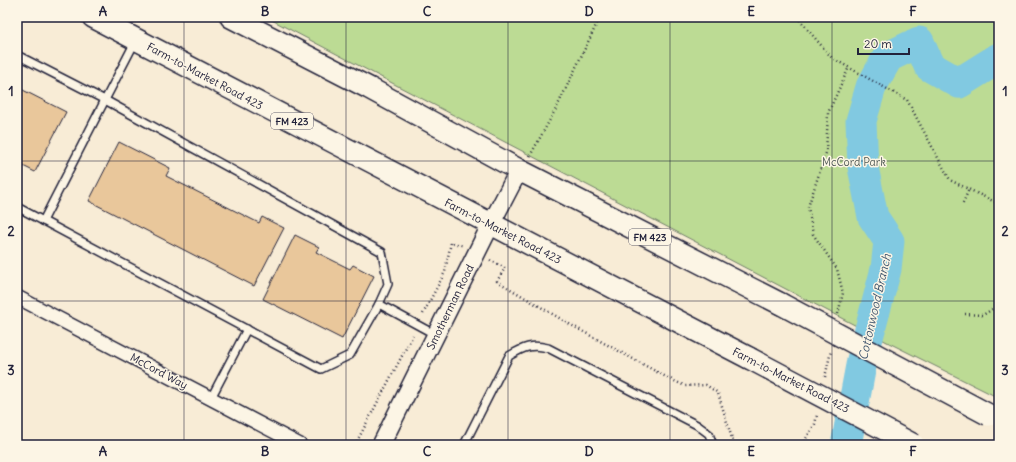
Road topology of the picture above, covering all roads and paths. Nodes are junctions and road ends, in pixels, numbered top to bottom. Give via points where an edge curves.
1 (93, 17) edge
2 (231, 17) edge
3 (600, 17) edge
4 (797, 17) edge
5 (136, 40) junction
6 (17, 56) edge
7 (849, 67) junction
8 (105, 100) junction
9 (524, 164) junction
10 (969, 189) junction
11 (963, 203) dead end
12 (999, 204) edge
13 (17, 207) edge
14 (43, 221) junction
15 (491, 224) junction
16 (17, 296) edge
17 (379, 304) junction
18 (999, 305) edge
19 (965, 314) dead end
20 (838, 316) dead end
21 (247, 328) junction
22 (436, 335) junction
23 (832, 347) dead end
24 (825, 378) dead end
25 (211, 398) junction
26 (818, 409) dead end
27 (994, 418) edge
28 (300, 445) edge
29 (381, 445) edge
30 (464, 445) edge
31 (712, 445) edge
32 (802, 445) edge
33 (914, 445) edge

1 - 5 main road, Farm-to-Market Road 423 / FM 423
2 - 9 main road, FM 423
3 - 9 path via 558,107
4 - 7 path via 832,58
5 - 8 lane
5 - 15 main road, Farm-to-Market Road 423 / FM 423
6 - 8 lane
7 - 10 path via 907,100 950,180
7 - 20 path via 828,113 826,153 808,207 813,234 837,269 843,293
8 - 14 lane
8 - 17 lane via 382,252 388,284
9 - 15 street, Smotherman Road
9 - 27 main road, FM 423, bridge
10 - 11 path
10 - 12 path
13 - 14 lane
14 - 21 lane
15 - 22 street, Smotherman Road
15 - 33 main road, Farm-to-Market Road 423 / FM 423, bridge
16 - 25 street, McCord Way
17 - 21 lane via 350,355 321,369
17 - 22 lane
18 - 19 path via 983,315
21 - 25 lane
22 - 29 street, Smotherman Road
23 - 24 path
25 - 28 street, McCord Way
26 - 32 path via 815,424
30 - 31 lane via 509,356 523,347 537,346 548,348 697,425 708,434

